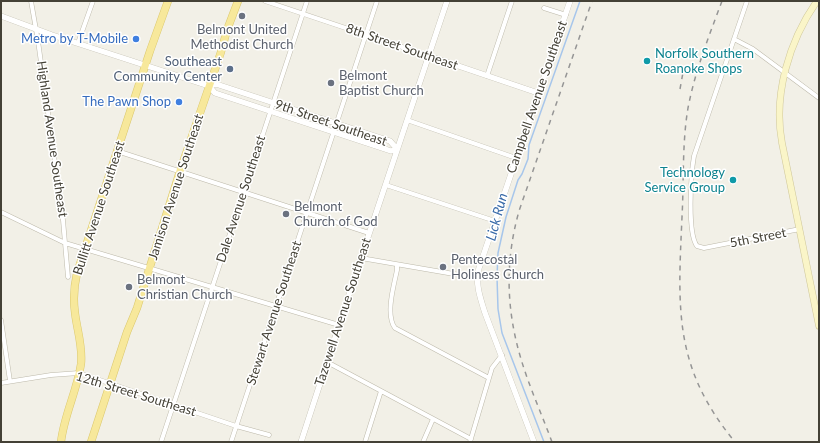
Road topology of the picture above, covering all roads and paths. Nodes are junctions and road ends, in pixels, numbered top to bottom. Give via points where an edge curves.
1 (31, 1) edge
2 (92, 1) edge
3 (168, 1) edge
4 (238, 1) edge
5 (264, 1) edge
6 (307, 1) edge
7 (377, 1) edge
8 (447, 1) edge
9 (512, 1) edge
10 (570, 1) edge
11 (747, 1) edge
12 (817, 1) edge
13 (544, 8) dead end
14 (303, 14) junction
15 (566, 15) junction
16 (1, 16) edge
17 (36, 28) junction
18 (366, 35) junction
19 (734, 39) junction
20 (78, 43) junction
21 (429, 56) junction
22 (145, 65) junction
23 (786, 73) junction
24 (487, 76) junction
25 (209, 86) junction
26 (538, 93) junction
27 (819, 98) edge
28 (273, 103) junction
29 (270, 111) junction
30 (407, 120) junction
31 (337, 124) junction
32 (334, 132) junction
33 (397, 149) junction
34 (117, 151) junction
35 (516, 158) junction
36 (180, 170) junction
37 (386, 185) junction
38 (244, 192) junction
39 (1, 212) edge
40 (307, 213) junction
41 (495, 221) junction
42 (800, 229) junction
43 (369, 233) junction
44 (65, 243) junction
45 (84, 249) junction
46 (361, 258) junction
47 (396, 265) junction
48 (149, 269) junction
49 (68, 277) dead end
50 (477, 278) junction
51 (212, 288) junction
52 (276, 306) junction
53 (1, 320) edge
54 (339, 325) junction
55 (819, 326) edge
56 (502, 355) junction
57 (327, 362) junction
58 (79, 373) junction
59 (489, 378) junction
60 (10, 381) junction
61 (1, 383) edge
62 (110, 384) junction
63 (381, 391) junction
64 (173, 405) junction
65 (433, 419) junction
66 (236, 426) junction
67 (269, 435) dead end
68 (470, 440) edge
69 (61, 442) edge
70 (91, 442) edge
71 (161, 442) edge
72 (231, 442) edge
73 (301, 442) edge
74 (365, 442) edge
75 (423, 442) edge
76 (534, 442) edge

1 - 17 street, Highland Avenue Southeast
2 - 20 street
3 - 22 main road, Bullitt Avenue Southeast
4 - 25 main road, Jamison Avenue Southeast
5 - 14 street, 8th Street Southeast
6 - 14 street, Dale Avenue Southeast
7 - 18 street, Stewart Avenue Southeast
8 - 21 street, Tazewell Avenue Southeast
9 - 24 street
10 - 15 street, Campbell Avenue Southeast
11 - 19 street
12 - 23 main road via 797,37
13 - 15 street
14 - 18 street, 8th Street Southeast
14 - 28 street, Dale Avenue Southeast
15 - 26 street, Campbell Avenue Southeast
16 - 17 street, 9th Street Southeast
17 - 20 street, 9th Street Southeast
17 - 44 street, Highland Avenue Southeast
18 - 21 street, 8th Street Southeast
18 - 31 street, Stewart Avenue Southeast
19 - 23 street via 753,49
19 - 42 street, 5th Street via 698,144 692,172 691,212 695,241 700,248 704,248
20 - 22 street, 9th Street Southeast
21 - 24 street, 8th Street Southeast
21 - 30 street, Tazewell Avenue Southeast
22 - 25 street, 9th Street Southeast
22 - 34 main road, Bullitt Avenue Southeast
23 - 27 street
23 - 42 main road via 780,99 779,120
24 - 26 street, 8th Street Southeast
25 - 28 street, 9th Street Southeast via 216,84
25 - 29 street, 9th Street Southeast via 215,93
25 - 36 main road, Jamison Avenue Southeast
26 - 35 street, Campbell Avenue Southeast
28 - 29 street, Dale Avenue Southeast
28 - 31 street, 9th Street Southeast
29 - 32 street, 9th Street Southeast
29 - 38 street, Dale Avenue Southeast
30 - 33 street, Tazewell Avenue Southeast
30 - 35 street
31 - 32 street, Stewart Avenue Southeast
31 - 33 street, 9th Street Southeast via 391,142
32 - 33 street, 9th Street Southeast via 391,150
32 - 40 street, Stewart Avenue Southeast
33 - 37 street, Tazewell Avenue Southeast
34 - 36 street
34 - 45 main road, Bullitt Avenue Southeast
35 - 41 street, Campbell Avenue Southeast
36 - 38 street
36 - 48 main road, Jamison Avenue Southeast
37 - 41 street
37 - 43 street, Tazewell Avenue Southeast
38 - 40 street
38 - 51 street, Dale Avenue Southeast
39 - 44 street
40 - 43 street
40 - 52 street, Stewart Avenue Southeast
41 - 50 street, Campbell Avenue Southeast
42 - 55 main road
43 - 46 street, Tazewell Avenue Southeast
44 - 45 street
44 - 49 street, Highland Avenue Southeast
45 - 48 street
45 - 58 main road, Bullitt Avenue Southeast via 74,293 81,351
46 - 47 street
46 - 54 street, Tazewell Avenue Southeast
47 - 50 street
47 - 59 street via 390,316 395,328
48 - 51 street
48 - 62 main road, Jamison Avenue Southeast
50 - 56 street, Campbell Avenue Southeast via 478,291
51 - 52 street
51 - 64 street, Dale Avenue Southeast
52 - 54 street
52 - 66 street, Stewart Avenue Southeast
53 - 60 street
54 - 57 street, Tazewell Avenue Southeast
56 - 59 street via 495,363
56 - 76 street, Campbell Avenue Southeast
57 - 63 street
57 - 73 street, Tazewell Avenue Southeast
58 - 60 street, 12th Street Southeast
58 - 62 street, 12th Street Southeast
58 - 69 main road, Bullitt Avenue Southeast via 77,387 64,421
59 - 68 street
60 - 61 street, 12th Street Southeast
62 - 64 street, 12th Street Southeast
62 - 70 main road, Jamison Avenue Southeast
63 - 65 street
63 - 74 street
64 - 66 street, 12th Street Southeast
64 - 71 street, Dale Avenue Southeast
65 - 68 street
65 - 75 street
66 - 67 street, 12th Street Southeast
66 - 72 street, Stewart Avenue Southeast

